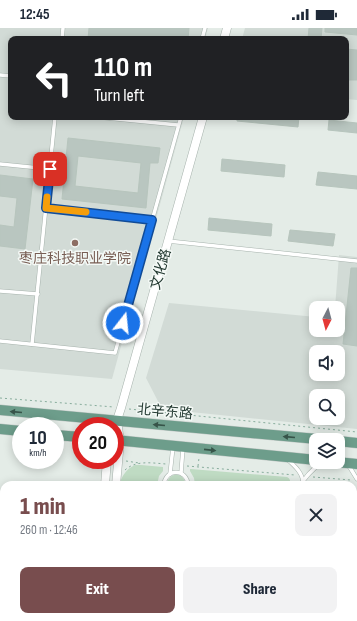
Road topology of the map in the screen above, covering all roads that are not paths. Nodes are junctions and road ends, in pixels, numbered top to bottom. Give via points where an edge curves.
1 (55, 120) edge
2 (128, 120) edge
3 (180, 120) edge
4 (201, 120) edge
5 (178, 125) junction
6 (0, 164) edge
7 (50, 169) junction
8 (46, 208) junction
9 (152, 220) junction
10 (168, 241) junction
11 (357, 261) edge
12 (0, 291) edge
13 (38, 294) junction
14 (0, 341) edge
15 (32, 344) junction
16 (0, 410) edge
17 (118, 417) edge
18 (72, 419) edge
19 (124, 425) edge
20 (0, 429) edge
21 (12, 430) edge
22 (309, 439) edge
23 (124, 441) edge
24 (345, 442) edge
25 (357, 443) edge
26 (173, 446) junction
27 (184, 447) junction
28 (285, 457) junction
29 (309, 459) edge
30 (345, 462) edge
31 (345, 464) edge
32 (357, 464) edge
33 (106, 469) edge
34 (117, 469) edge
35 (313, 469) edge
36 (182, 473) junction
37 (170, 474) junction
38 (357, 480) edge
39 (105, 481) edge
40 (116, 481) edge
41 (165, 481) edge
42 (187, 481) edge
43 (302, 481) edge
44 (304, 481) edge

1 - 7 lane
2 - 5 lane
3 - 5 lane
4 - 10 street, 文化路
5 - 9 lane
6 - 7 lane
7 - 8 lane
8 - 9 lane
8 - 13 lane
9 - 15 lane via 115,352
10 - 11 lane
10 - 17 street, 文化路
12 - 13 lane
13 - 15 lane
14 - 15 lane
18 -> 16 main road, 北辛东路
22 -> 19 main road, 北辛东路
20 - 21 main road
23 - 26 main road
24 - 25 main road
26 - 27 main road
26 - 37 lane
27 -> 28 main road
27 - 36 lane
28 - 29 main road
28 - 43 lane via 296,467
30 - 32 main road
31 - 38 lane via 351,468
33 - 39 street
34 - 40 street, 文化路
35 - 44 lane
36 - 37 lane
36 - 42 lane
37 - 41 lane

